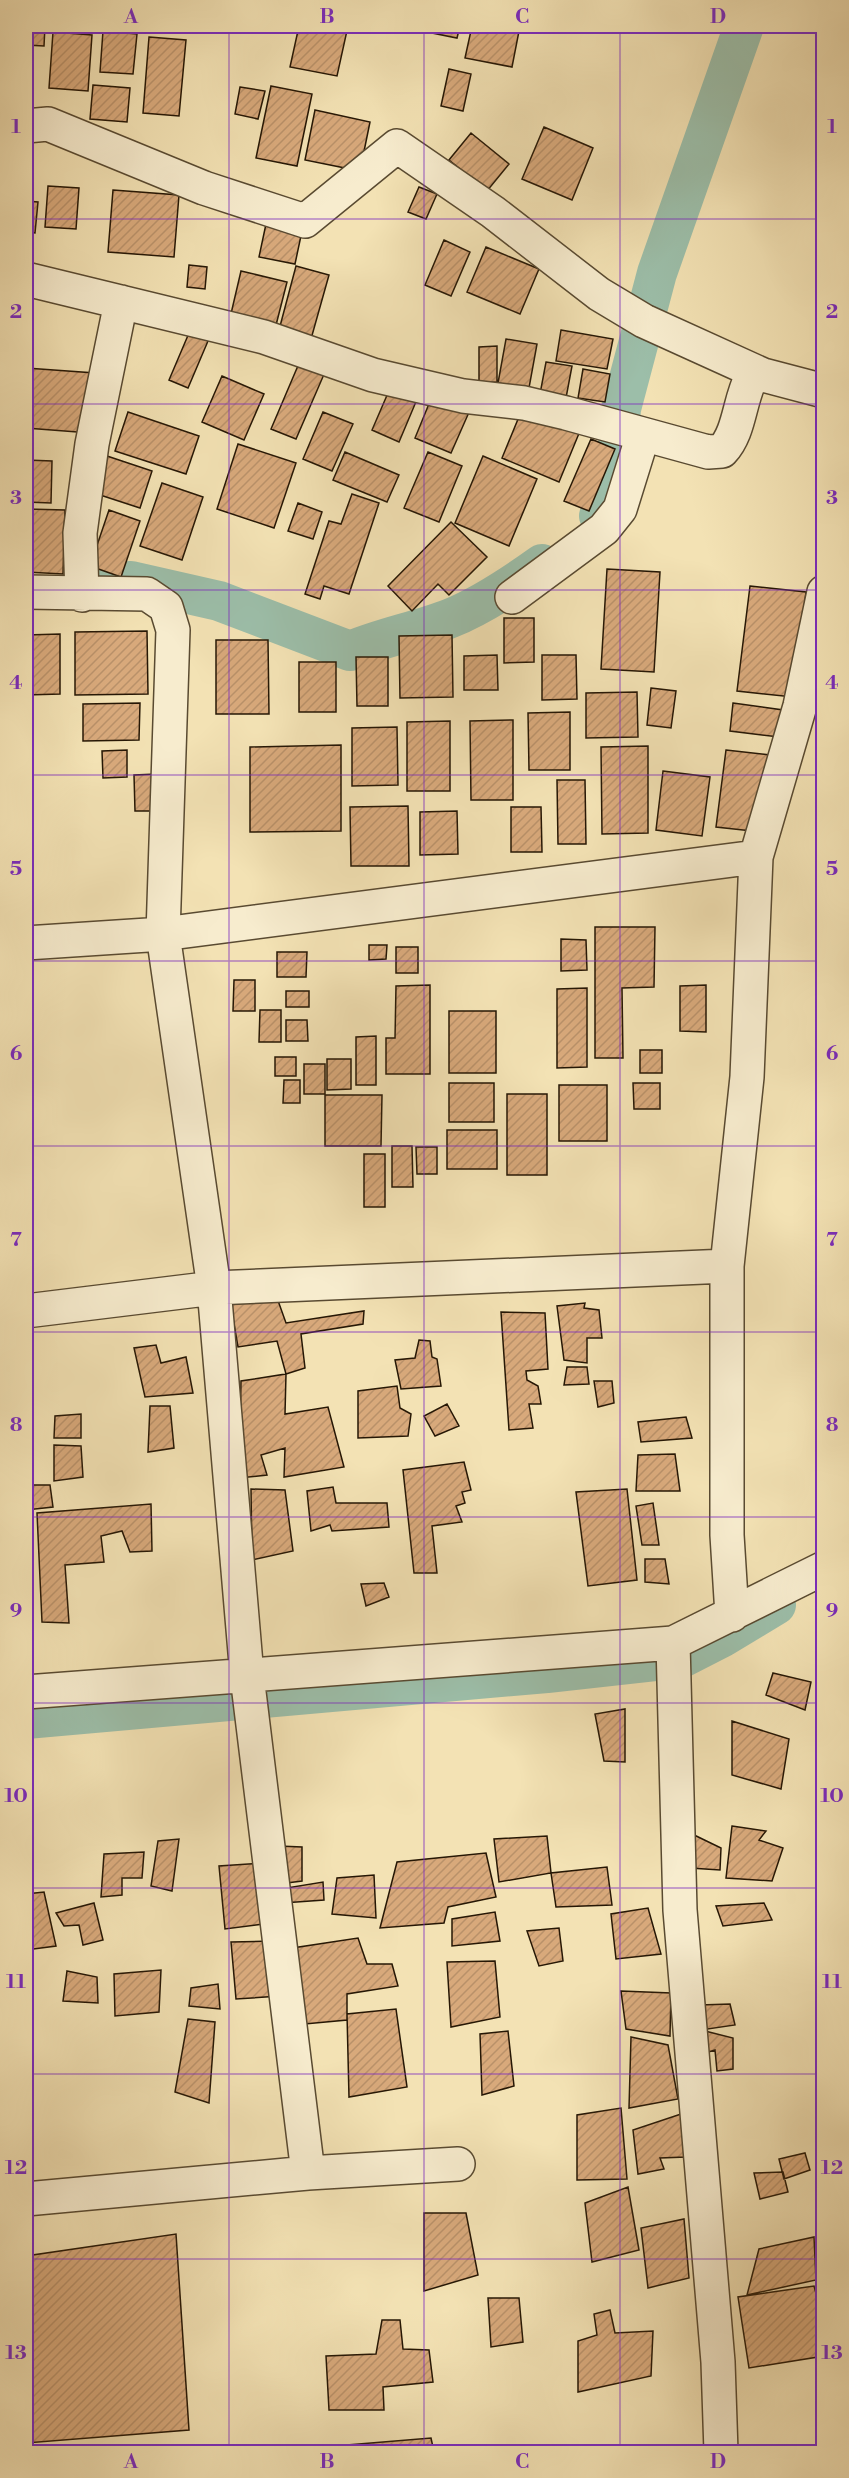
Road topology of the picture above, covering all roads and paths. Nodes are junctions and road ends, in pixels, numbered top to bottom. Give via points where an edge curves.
1 (26, 126) edge
2 (26, 279) edge
3 (121, 302) junction
4 (762, 375) junction
5 (824, 391) edge
6 (643, 435) junction
7 (26, 592) edge
8 (824, 592) edge
9 (82, 595) junction
10 (512, 597) dead end
11 (812, 708) edge
12 (756, 857) junction
13 (163, 934) junction
14 (26, 943) edge
15 (727, 1266) junction
16 (214, 1288) junction
17 (26, 1311) edge
18 (824, 1568) edge
19 (732, 1615) junction
20 (673, 1643) junction
21 (247, 1676) junction
22 (26, 1692) edge
23 (458, 2164) dead end
24 (308, 2173) junction
25 (26, 2199) edge
26 (722, 2452) edge

1 - 4 street via 48,124 204,188 305,221 397,146 493,212 598,294 644,321
2 - 3 street
3 - 6 street via 264,337 373,375 464,396 534,406
3 - 9 street via 90,455 80,533
4 - 5 street
4 - 6 street via 751,378 731,441 722,451 708,452
6 - 10 street via 620,509 604,529
7 - 9 street
8 - 11 street
9 - 13 street via 147,594 166,607 172,630
11 - 12 street
12 - 13 street
12 - 15 street via 747,1077
13 - 14 street
13 - 16 street
15 - 16 street
15 - 19 street via 727,1535
16 - 17 street
16 - 21 street
18 - 19 street
19 - 20 street
20 - 21 street
20 - 26 street via 680,1910
21 - 22 street
21 - 24 street
23 - 24 street
24 - 25 street

